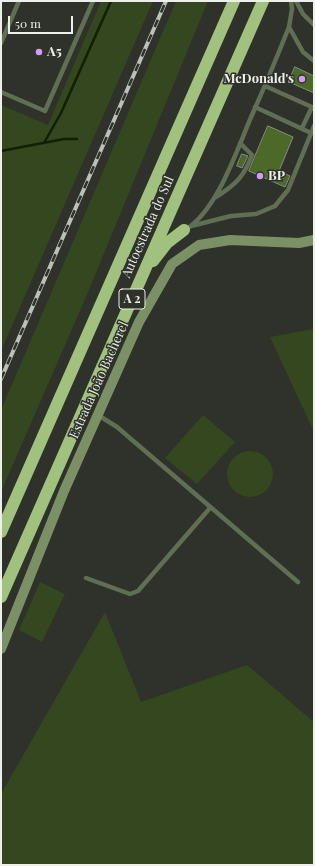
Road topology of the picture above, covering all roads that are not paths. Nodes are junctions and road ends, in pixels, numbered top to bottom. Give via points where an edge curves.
1 (19, 1) edge
2 (93, 1) edge
3 (234, 1) edge
4 (263, 1) edge
5 (291, 1) edge
6 (296, 1) edge
7 (314, 25) edge
8 (289, 27) junction
9 (1, 43) edge
10 (314, 61) edge
11 (265, 86) junction
12 (1, 92) edge
13 (255, 107) junction
14 (314, 126) edge
15 (302, 128) junction
16 (312, 132) junction
17 (240, 143) junction
18 (214, 198) junction
19 (188, 228) junction
20 (314, 240) edge
21 (134, 295) junction
22 (98, 415) junction
23 (210, 508) junction
24 (1, 532) edge
25 (86, 578) dead end
26 (298, 582) dead end
27 (1, 597) edge
28 (1, 649) edge

1 - 9 lane
2 - 12 lane via 45,111
3 - 24 highway, Autoestrada do Sul / A 2
4 - 21 highway, Autoestrada do Sul / A 2
5 - 8 lane
6 - 7 lane
8 - 10 lane via 303,52
8 - 11 lane
11 - 13 lane
11 - 15 lane via 312,107
13 - 15 lane
13 - 17 lane
14 - 16 lane
15 - 16 lane
16 - 19 lane via 288,190 275,206 256,214 232,216
17 - 18 lane
17 - 18 lane via 252,155 249,162 236,184
18 - 19 lane
19 - 21 highway via 167,243
20 - 22 street, Estrada João Bacherel via 299,243 230,240 199,245 172,264 139,322
21 - 27 highway, Autoestrada do Sul / A 2
22 - 23 lane via 116,427
22 - 28 street, Estrada João Bacherel via 64,491
23 - 25 lane via 138,591 130,594
23 - 26 lane

